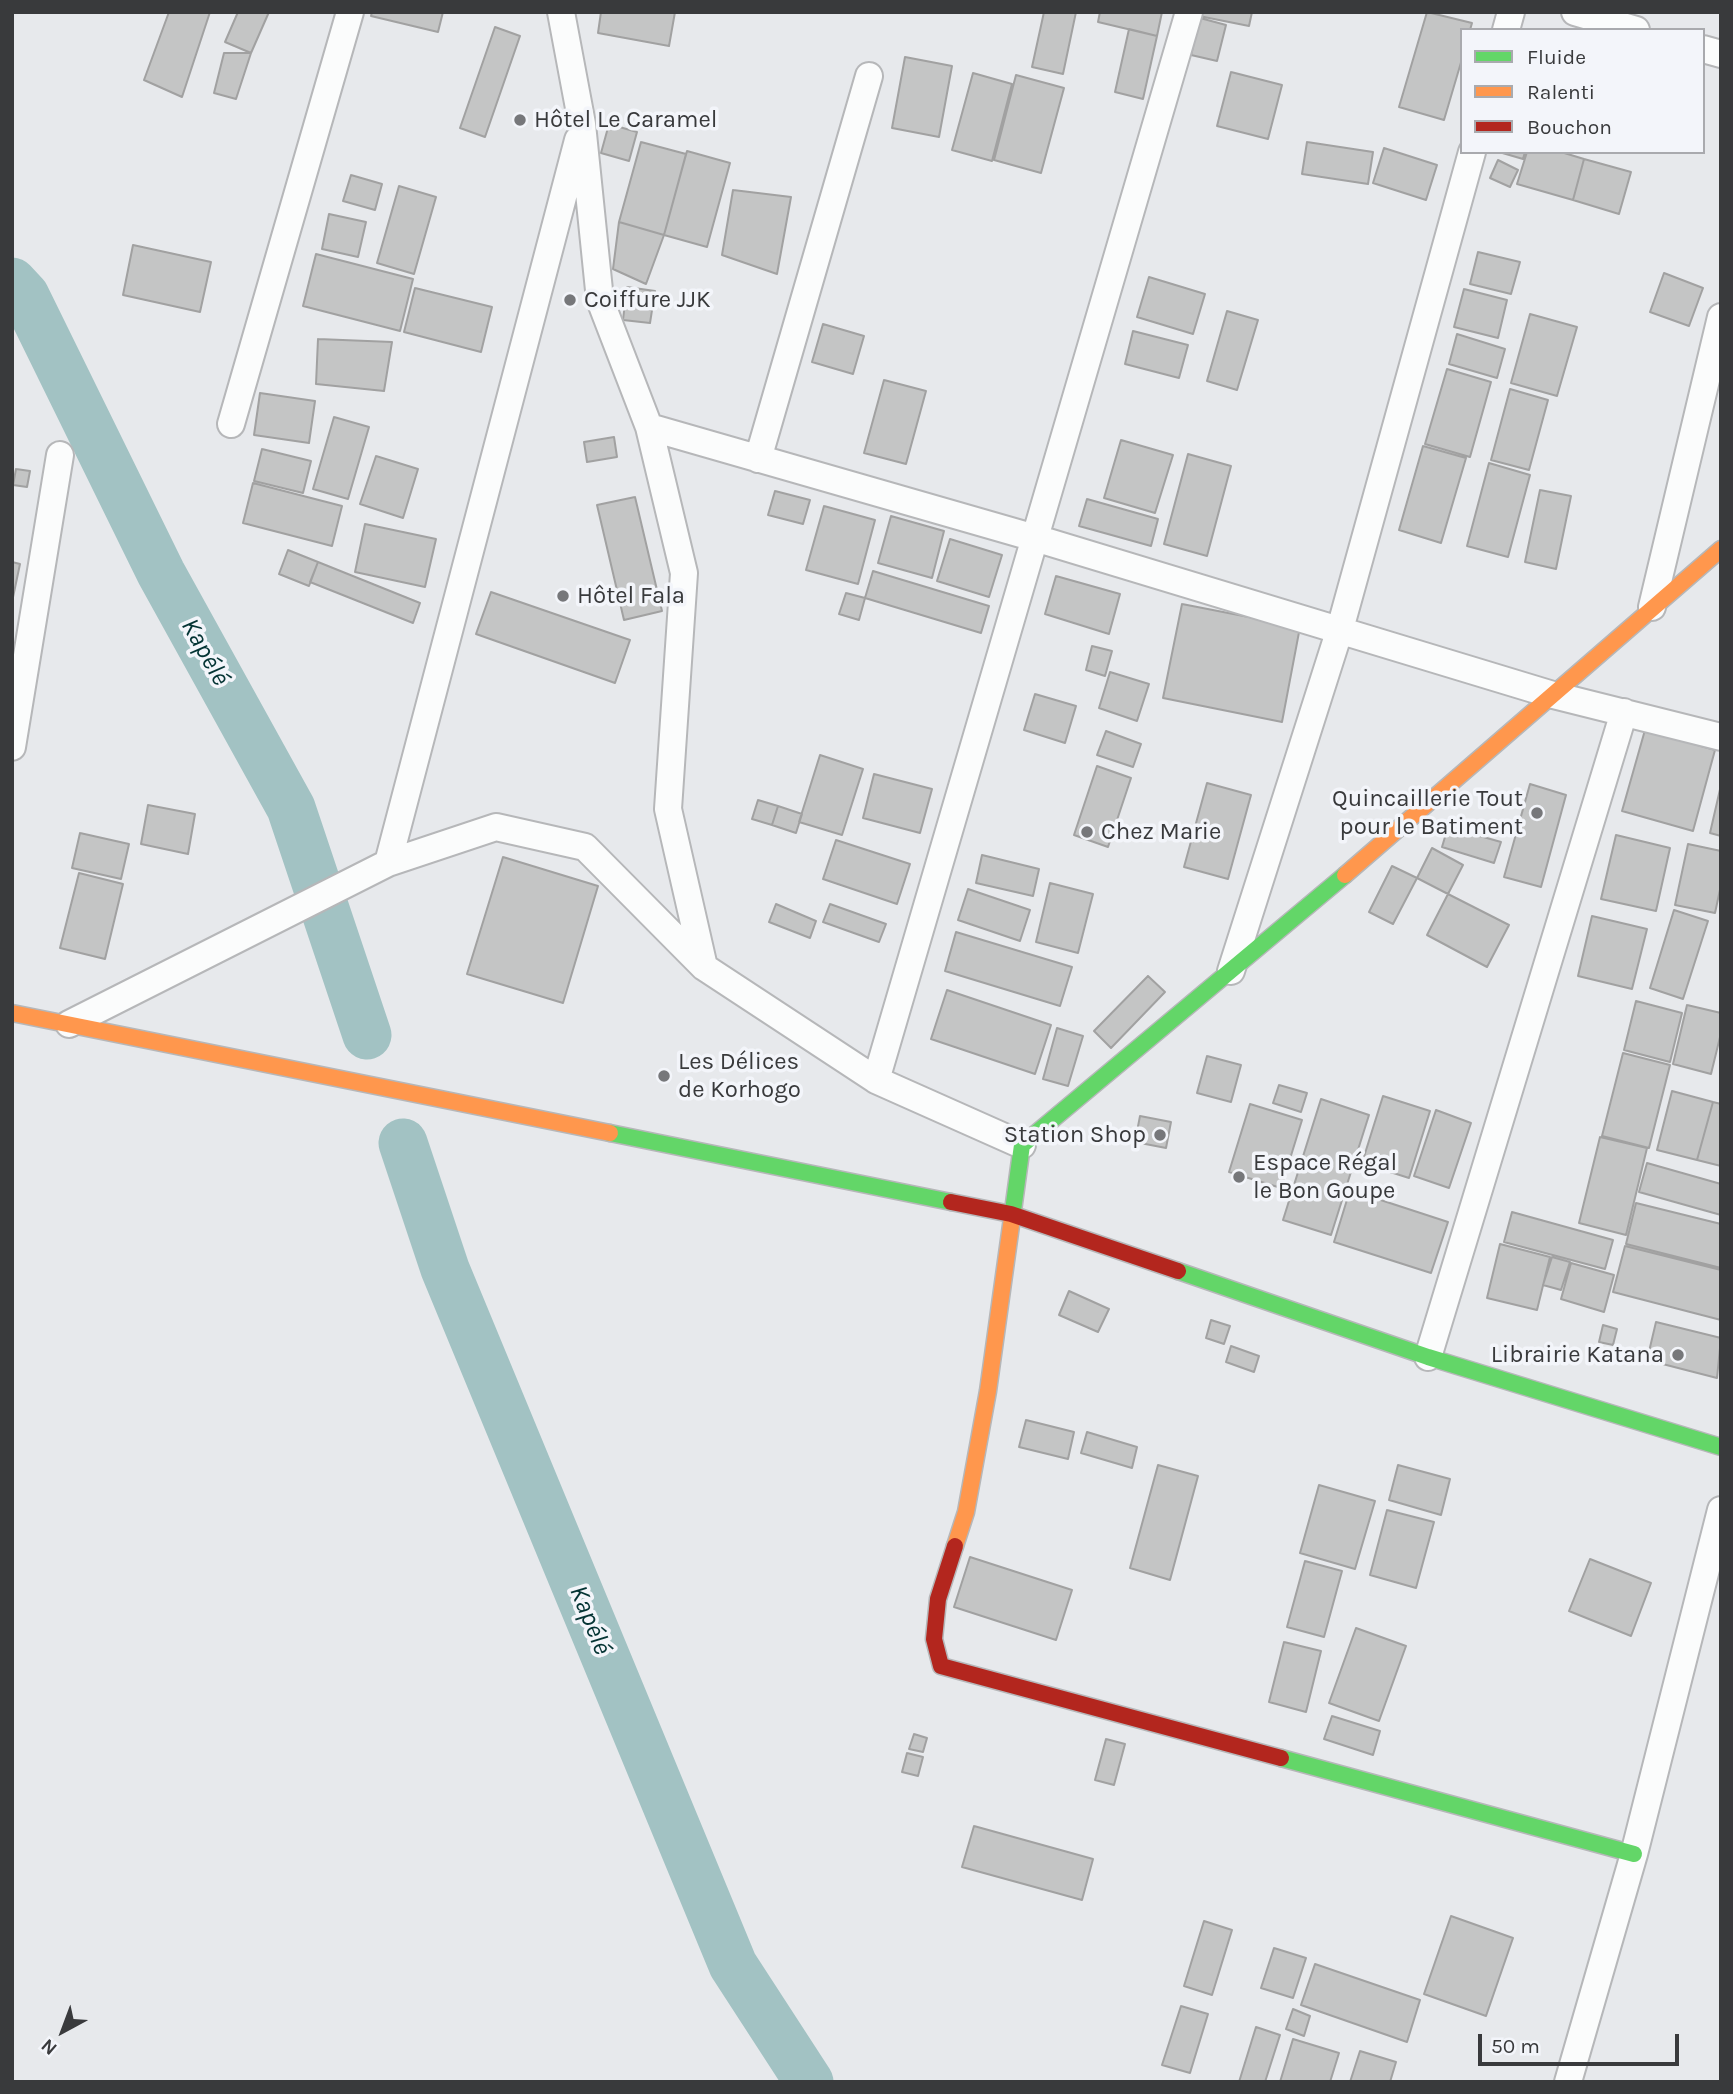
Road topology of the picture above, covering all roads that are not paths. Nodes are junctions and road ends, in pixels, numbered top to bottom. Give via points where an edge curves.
1 (350, 12) edge
2 (561, 12) edge
3 (581, 12) edge
4 (1189, 12) edge
5 (1575, 12) edge
6 (1629, 28) edge
7 (570, 55) junction
8 (869, 76) dead end
9 (582, 124) junction
10 (1471, 154) edge
11 (1721, 317) edge
12 (231, 424) dead end
13 (649, 428) junction
14 (60, 455) dead end
15 (758, 459) junction
16 (1035, 538) junction
17 (1721, 549) edge
18 (1652, 607) junction
19 (1340, 629) junction
20 (1553, 695) junction
21 (1624, 712) junction
22 (1721, 737) edge
23 (12, 747) edge
24 (388, 863) junction
25 (705, 967) junction
26 (1231, 972) junction
27 (12, 1013) edge
28 (69, 1024) junction
29 (876, 1080) junction
30 (1022, 1145) junction
31 (1011, 1214) junction
32 (1428, 1357) junction
33 (1721, 1447) edge
34 (1721, 1510) edge
35 (1634, 1854) junction
36 (1568, 2082) edge

1 - 12 street
2 - 7 street
3 - 7 street
4 - 16 street
5 - 6 street
7 - 9 street
8 - 15 street
9 - 13 street via 600,300
9 - 24 street
10 - 19 street
11 - 18 street
13 - 15 street
13 - 25 street via 684,573 668,808
14 - 23 street
15 - 16 street
16 - 19 street
16 - 29 street
17 - 18 street
18 - 20 street
19 - 20 street
19 - 26 street
20 - 21 street
20 - 26 street
21 - 22 street
21 - 32 street
24 - 25 street via 496,827 585,847
24 - 28 street
25 - 29 street
26 - 30 street
27 - 28 street
28 - 31 street
29 - 30 street
30 - 31 street
31 - 32 street
31 - 35 street via 988,1391 966,1512 938,1599 934,1639 941,1666
32 - 33 street
34 - 35 street
35 - 36 street

